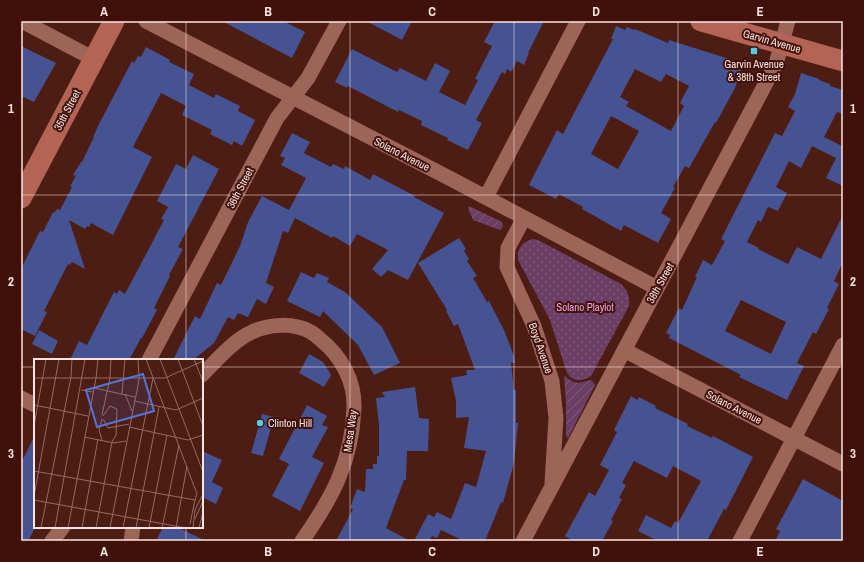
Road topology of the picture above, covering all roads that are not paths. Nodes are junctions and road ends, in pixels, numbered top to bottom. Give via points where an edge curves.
1 (22, 21) edge
2 (114, 21) edge
3 (146, 21) edge
4 (339, 21) edge
5 (578, 21) edge
6 (701, 21) edge
7 (788, 21) edge
8 (782, 43) junction
9 (94, 59) junction
10 (843, 61) edge
11 (293, 97) junction
12 (486, 197) junction
13 (21, 198) edge
14 (524, 218) junction
15 (657, 288) junction
16 (843, 345) edge
17 (624, 350) junction
18 (150, 359) edge
19 (203, 374) edge
20 (21, 398) edge
21 (34, 404) edge
22 (795, 438) junction
23 (843, 464) edge
24 (552, 488) junction
25 (62, 528) edge
26 (133, 528) edge
27 (52, 541) edge
28 (131, 541) edge
29 (302, 541) edge
30 (523, 541) edge
31 (740, 541) edge

1 - 9 street
2 - 9 street, 35th Street
3 - 11 street, Solano Avenue
4 - 11 street, 36th Street via 308,78
5 - 12 street
6 - 8 street, Garvin Avenue
7 - 8 street, 38th Street
8 - 10 street, Garvin Avenue
8 - 15 street, 38th Street via 776,64
9 - 13 street, 35th Street
11 - 12 street, Solano Avenue
11 - 18 street, 36th Street via 277,118
12 - 14 street, Solano Avenue
14 - 15 street, Solano Avenue
14 - 24 street, Boyd Avenue via 508,248 507,267 534,326 552,381 556,418
15 - 17 street, 38th Street
16 - 22 street
17 - 22 street, Solano Avenue
17 - 24 street, 38th Street
19 - 29 street, Mesa Way via 228,349 249,334 268,326 288,325 311,332 331,348 344,367 352,389 354,406 346,460 330,498
20 - 21 street
22 - 23 street, Solano Avenue
22 - 31 street
24 - 30 street, 38th Street
25 - 27 street
26 - 28 street

